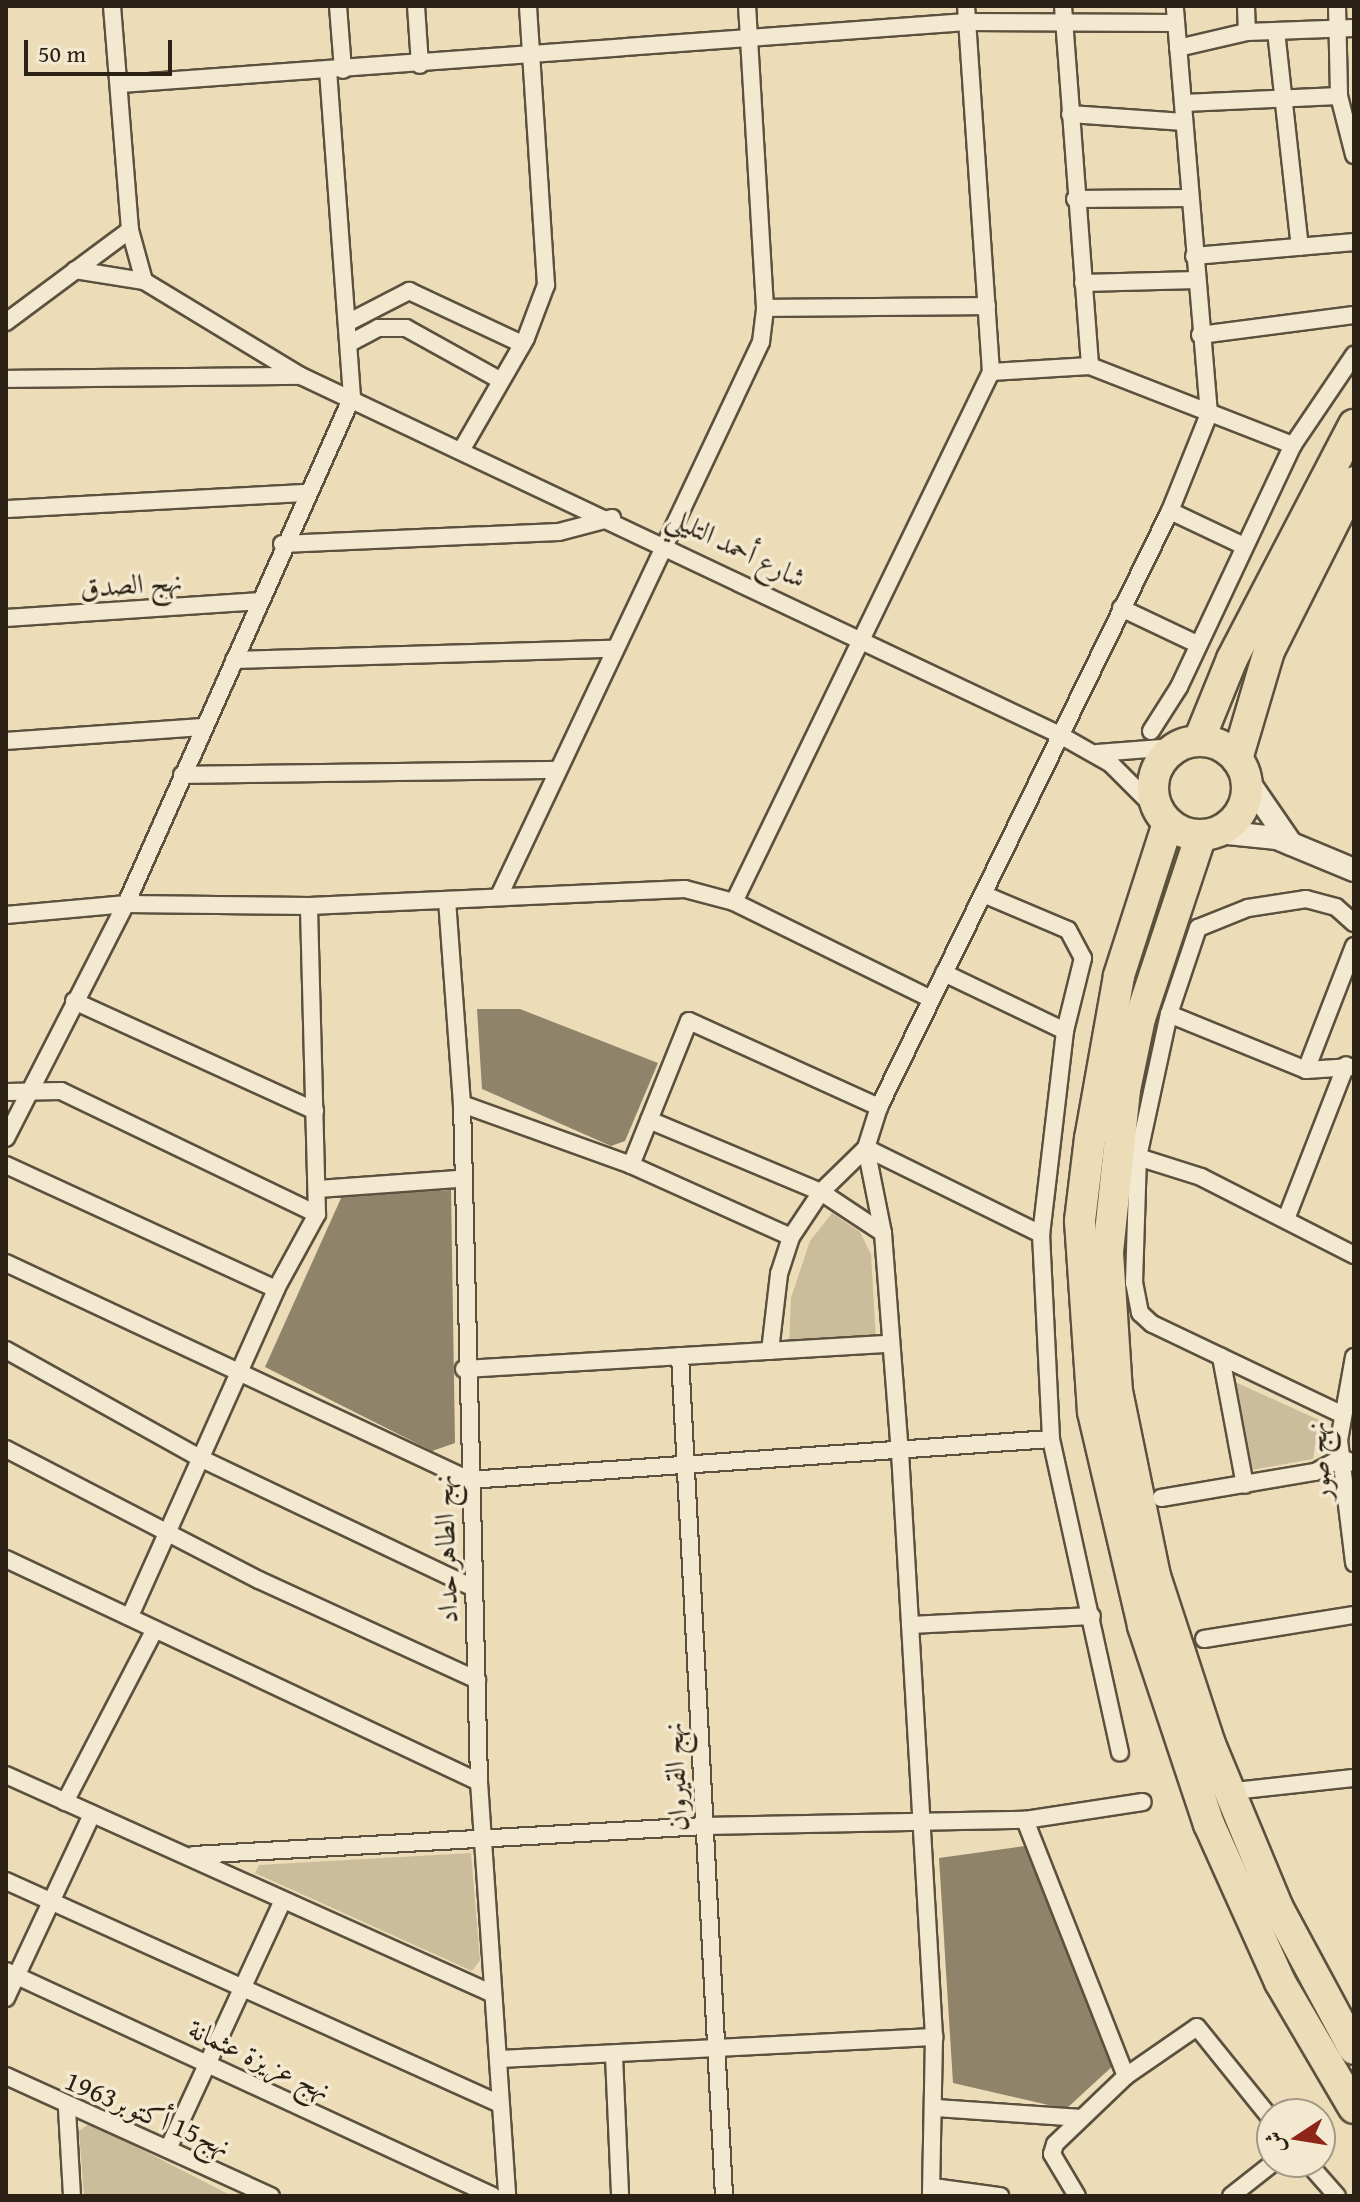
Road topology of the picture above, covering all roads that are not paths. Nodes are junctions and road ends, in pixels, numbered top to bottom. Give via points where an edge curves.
1 (112, 6) edge
2 (338, 6) edge
3 (416, 6) edge
4 (528, 6) edge
5 (747, 6) edge
6 (1246, 6) edge
7 (1337, 6) edge
8 (966, 14) edge
9 (1064, 14) edge
10 (1176, 14) edge
11 (1346, 30) edge
12 (1276, 31) junction
13 (1247, 32) junction
14 (750, 40) junction
15 (1178, 48) junction
16 (530, 57) junction
17 (420, 65) junction
18 (335, 71) junction
19 (121, 84) junction
20 (1279, 95) junction
21 (1339, 96) junction
22 (1184, 103) junction
23 (1070, 114) junction
24 (1184, 122) junction
25 (1354, 155) edge
26 (1188, 198) junction
27 (1075, 199) junction
28 (130, 230) junction
29 (1354, 242) edge
30 (1300, 247) junction
31 (1194, 256) junction
32 (75, 270) junction
33 (1197, 280) junction
34 (144, 281) junction
35 (1083, 283) junction
36 (987, 306) junction
37 (765, 308) junction
38 (1354, 315) edge
39 (6, 322) edge
40 (349, 322) junction
41 (1200, 335) junction
42 (350, 343) junction
43 (522, 344) junction
44 (1354, 355) edge
45 (1090, 366) junction
46 (991, 372) junction
47 (301, 376) junction
48 (6, 379) edge
49 (500, 380) junction
50 (352, 397) junction
51 (1209, 414) junction
52 (1354, 425) edge
53 (1293, 445) junction
54 (462, 449) junction
55 (1354, 482) edge
56 (305, 493) junction
57 (6, 509) edge
58 (1170, 511) junction
59 (612, 518) junction
60 (282, 544) junction
61 (664, 546) junction
62 (1244, 546) junction
63 (260, 601) junction
64 (1121, 608) junction
65 (6, 618) edge
66 (861, 640) junction
67 (1197, 644) junction
68 (611, 649) junction
69 (234, 660) junction
70 (202, 727) junction
71 (1060, 735) junction
72 (1175, 739) junction
73 (6, 741) edge
74 (1095, 753) junction
75 (1241, 768) junction
76 (557, 770) junction
77 (182, 775) junction
78 (1164, 818) junction
79 (1210, 833) junction
80 (1291, 844) junction
81 (1354, 870) edge
82 (983, 894) junction
83 (499, 896) junction
84 (447, 900) junction
85 (734, 902) junction
86 (126, 904) junction
87 (309, 906) junction
88 (6, 915) edge
89 (1354, 923) edge
90 (1354, 946) edge
91 (944, 973) junction
92 (931, 999) junction
93 (74, 1001) junction
94 (1169, 1014) junction
95 (1065, 1031) junction
96 (1350, 1067) edge
97 (1306, 1070) junction
98 (31, 1091) junction
99 (6, 1092) edge
100 (462, 1104) junction
101 (879, 1107) junction
102 (315, 1111) junction
103 (649, 1120) junction
104 (6, 1138) edge
105 (866, 1148) junction
106 (1138, 1157) junction
107 (6, 1165) edge
108 (631, 1165) junction
109 (460, 1179) junction
110 (319, 1189) junction
111 (821, 1192) junction
112 (317, 1214) junction
113 (1286, 1219) junction
114 (883, 1233) junction
115 (1041, 1234) junction
116 (791, 1237) junction
117 (1354, 1255) edge
118 (6, 1263) edge
119 (276, 1289) junction
120 (889, 1344) junction
121 (6, 1350) edge
122 (770, 1351) junction
123 (680, 1356) junction
124 (1221, 1357) junction
125 (1354, 1357) edge
126 (464, 1369) junction
127 (240, 1371) junction
128 (1339, 1413) junction
129 (1051, 1439) junction
130 (6, 1449) edge
131 (900, 1452) junction
132 (204, 1460) junction
133 (1347, 1461) edge
134 (683, 1465) junction
135 (1315, 1472) junction
136 (469, 1480) junction
137 (1245, 1485) junction
138 (1349, 1488) edge
139 (1161, 1498) dead end
140 (170, 1532) junction
141 (6, 1559) edge
142 (1354, 1563) edge
143 (472, 1587) junction
144 (1354, 1615) edge
145 (130, 1616) junction
146 (1092, 1616) junction
147 (910, 1625) junction
148 (154, 1631) junction
149 (1204, 1639) dead end
150 (477, 1680) junction
151 (1120, 1752) dead end
152 (6, 1775) edge
153 (1354, 1779) edge
154 (479, 1782) junction
155 (1243, 1790) dead end
156 (65, 1802) junction
157 (1143, 1802) dead end
158 (92, 1814) junction
159 (1025, 1820) junction
160 (918, 1821) junction
161 (704, 1826) junction
162 (482, 1842) junction
163 (194, 1855) junction
164 (6, 1881) edge
165 (282, 1902) junction
166 (52, 1903) junction
167 (12, 1974) edge
168 (245, 1989) junction
169 (493, 1994) junction
170 (6, 1998) edge
171 (934, 2037) junction
172 (1354, 2049) edge
173 (716, 2051) junction
174 (614, 2056) junction
175 (498, 2059) junction
176 (208, 2064) junction
177 (6, 2076) edge
178 (1126, 2076) junction
179 (1256, 2100) edge
180 (500, 2104) junction
181 (937, 2108) junction
182 (1354, 2108) edge
183 (67, 2109) junction
184 (1081, 2118) junction
185 (168, 2149) junction
186 (1256, 2176) edge
187 (1321, 2178) edge
188 (932, 2192) edge
189 (1073, 2195) edge
190 (72, 2196) edge
191 (271, 2196) edge
192 (493, 2196) edge
193 (507, 2196) edge
194 (620, 2196) edge
195 (724, 2196) edge
196 (1000, 2196) edge
197 (1231, 2196) edge
198 (1337, 2196) edge

1 - 19 street
2 - 18 street
3 - 17 street
4 - 16 street
5 - 14 street
6 - 13 street
7 - 11 street
8 - 9 street
8 - 14 street
8 - 36 street
9 - 10 street
9 - 23 street
10 - 15 street
11 - 12 street
11 - 21 street
12 - 13 street
12 - 20 street
13 - 15 street
14 - 16 street
14 - 37 street
15 - 22 street
16 - 17 street
16 - 43 street via 547,265 542,304
17 - 18 street
18 - 19 street
18 - 40 street
19 - 28 street
20 - 21 street
20 - 22 street
20 - 30 street
21 - 25 street
22 - 24 street
23 - 24 street
23 - 27 street
24 - 26 street
26 - 27 street
26 - 31 street
27 - 35 street
28 - 32 street
28 - 34 street
29 - 30 street
30 - 31 street
31 - 33 street
32 - 34 street
32 - 39 street
33 - 35 street
33 - 41 street
34 - 47 street
35 - 45 street
36 - 37 street
36 - 46 street
37 - 61 street via 753,370
38 - 41 street
40 - 42 street
40 - 43 street via 409,291
41 - 51 street
42 - 49 street via 378,328 406,328
42 - 50 street
43 - 49 street
44 - 53 street
45 - 46 street
45 - 51 street via 1131,378
46 - 66 street
47 - 48 street
47 - 50 street, شارع أحمد التليلي
49 - 54 street
50 - 54 street, شارع أحمد التليلي
50 - 56 street
51 - 53 street
51 - 58 street
52 - 72 highway via 1232,659
53 - 62 street
54 - 59 street, شارع أحمد التليلي
55 - 75 highway via 1269,651
56 - 57 street
56 - 60 street
58 - 62 street
58 - 64 street
59 - 60 street via 559,532
59 - 61 street, شارع أحمد التليلي
60 - 63 street
61 - 66 street, شارع أحمد التليلي
61 - 68 street
62 - 67 street
63 - 65 street, نهج الصدق
63 - 69 street
64 - 67 street
64 - 71 street
66 - 71 street, شارع أحمد التليلي
66 - 85 street
67 - 72 street
68 - 69 street
68 - 76 street
69 - 70 street
70 - 73 street
70 - 77 street
71 - 74 street, شارع أحمد التليلي
71 - 82 street
72 - 74 street
72 - 75 highway
72 - 78 highway via 1156,770
74 - 78 street, شارع أحمد التليلي
75 - 79 highway via 1242,809
75 - 80 street
76 - 77 street
76 - 83 street
77 - 86 street
78 - 79 highway
78 - 182 highway via 1119,976 1080,1221 1093,1412 1143,1626 1209,1824 1280,1982
79 - 80 street via 1247,831
79 - 172 highway via 1140,1018 1125,1090 1108,1253 1117,1391 1155,1576 1210,1744 1278,1908
80 - 81 street
82 - 91 street
82 - 95 street via 1068,930 1083,958
83 - 84 street
83 - 85 street via 685,889
84 - 87 street
84 - 100 street, نهج الطاهر حداد
85 - 92 street
86 - 87 street
86 - 88 street
86 - 93 street
87 - 102 street
89 - 94 street via 1336,907 1306,899 1218,918 1198,928
90 - 97 street
91 - 92 street
91 - 95 street
92 - 101 street
93 - 98 street
93 - 102 street
94 - 97 street
94 - 106 street
95 - 115 street
96 - 97 street
96 - 113 street
98 - 99 street
98 - 104 street
98 - 112 street via 61,1091
100 - 108 street
100 - 109 street, نهج الطاهر حداد
101 - 103 street via 689,1021
101 - 105 street
102 - 110 street
103 - 108 street
103 - 111 street
105 - 111 street
105 - 114 street
105 - 115 street
106 - 113 street via 1201,1177
106 - 124 street via 1134,1283 1140,1313
107 - 119 street
108 - 116 street
109 - 110 street
109 - 126 street, نهج الطاهر حداد
110 - 112 street
111 - 114 street
111 - 116 street
112 - 119 street
113 - 117 street
114 - 120 street
115 - 129 street
116 - 122 street via 779,1274
118 - 127 street
119 - 127 street
120 - 122 street
120 - 131 street
121 - 132 street
122 - 123 street
123 - 126 street
123 - 134 street, نهج القيروان
124 - 128 street
124 - 137 street
125 - 128 street, نهج صور
126 - 136 street, نهج الطاهر حداد
127 - 132 street
127 - 136 street
128 - 133 street, نهج صور
129 - 131 street
129 - 146 street
130 - 140 street
131 - 134 street
131 - 147 street
132 - 140 street
132 - 143 street
133 - 135 street
133 - 138 street, نهج صور
134 - 136 street
134 - 161 street, نهج القيروان
135 - 137 street
135 - 138 street
136 - 143 street, نهج الطاهر حداد
137 - 139 street
138 - 142 street, نهج صور
140 - 145 street
140 - 150 street
141 - 145 street
143 - 150 street, نهج الطاهر حداد
144 - 149 street
145 - 148 street
146 - 147 street
146 - 151 street
147 - 160 street
148 - 154 street
148 - 156 street
150 - 154 street, نهج الطاهر حداد
152 - 156 street
153 - 155 street
154 - 162 street, نهج الطاهر حداد
156 - 158 street
157 - 159 street
158 - 163 street
158 - 166 street
159 - 160 street
159 - 178 street
160 - 161 street
160 - 171 street
161 - 162 street
161 - 173 street, نهج القيروان
162 - 163 street
162 - 169 street, نهج الطاهر حداد
163 - 165 street
164 - 166 street
165 - 168 street
165 - 169 street
166 - 167 street
166 - 168 street
167 - 170 street
167 - 176 street, نهج عزيزة عثمانة
168 - 176 street
168 - 180 street
169 - 175 street, نهج الطاهر حداد
171 - 173 street
171 - 181 street
173 - 174 street
173 - 195 street, نهج القيروان
174 - 175 street
174 - 194 street
175 - 180 street, نهج الطاهر حداد
176 - 185 street
176 - 192 street, نهج عزيزة عثمانة
177 - 183 street, نهج15 أكتوبر1963
178 - 179 street via 1197,2027
178 - 184 street
180 - 193 street, نهج الطاهر حداد
181 - 184 street
181 - 188 street
183 - 185 street, نهج15 أكتوبر1963
183 - 190 street
184 - 189 street via 1052,2154
185 - 191 street, نهج15 أكتوبر1963
186 - 197 street
187 - 198 street
188 - 196 street

